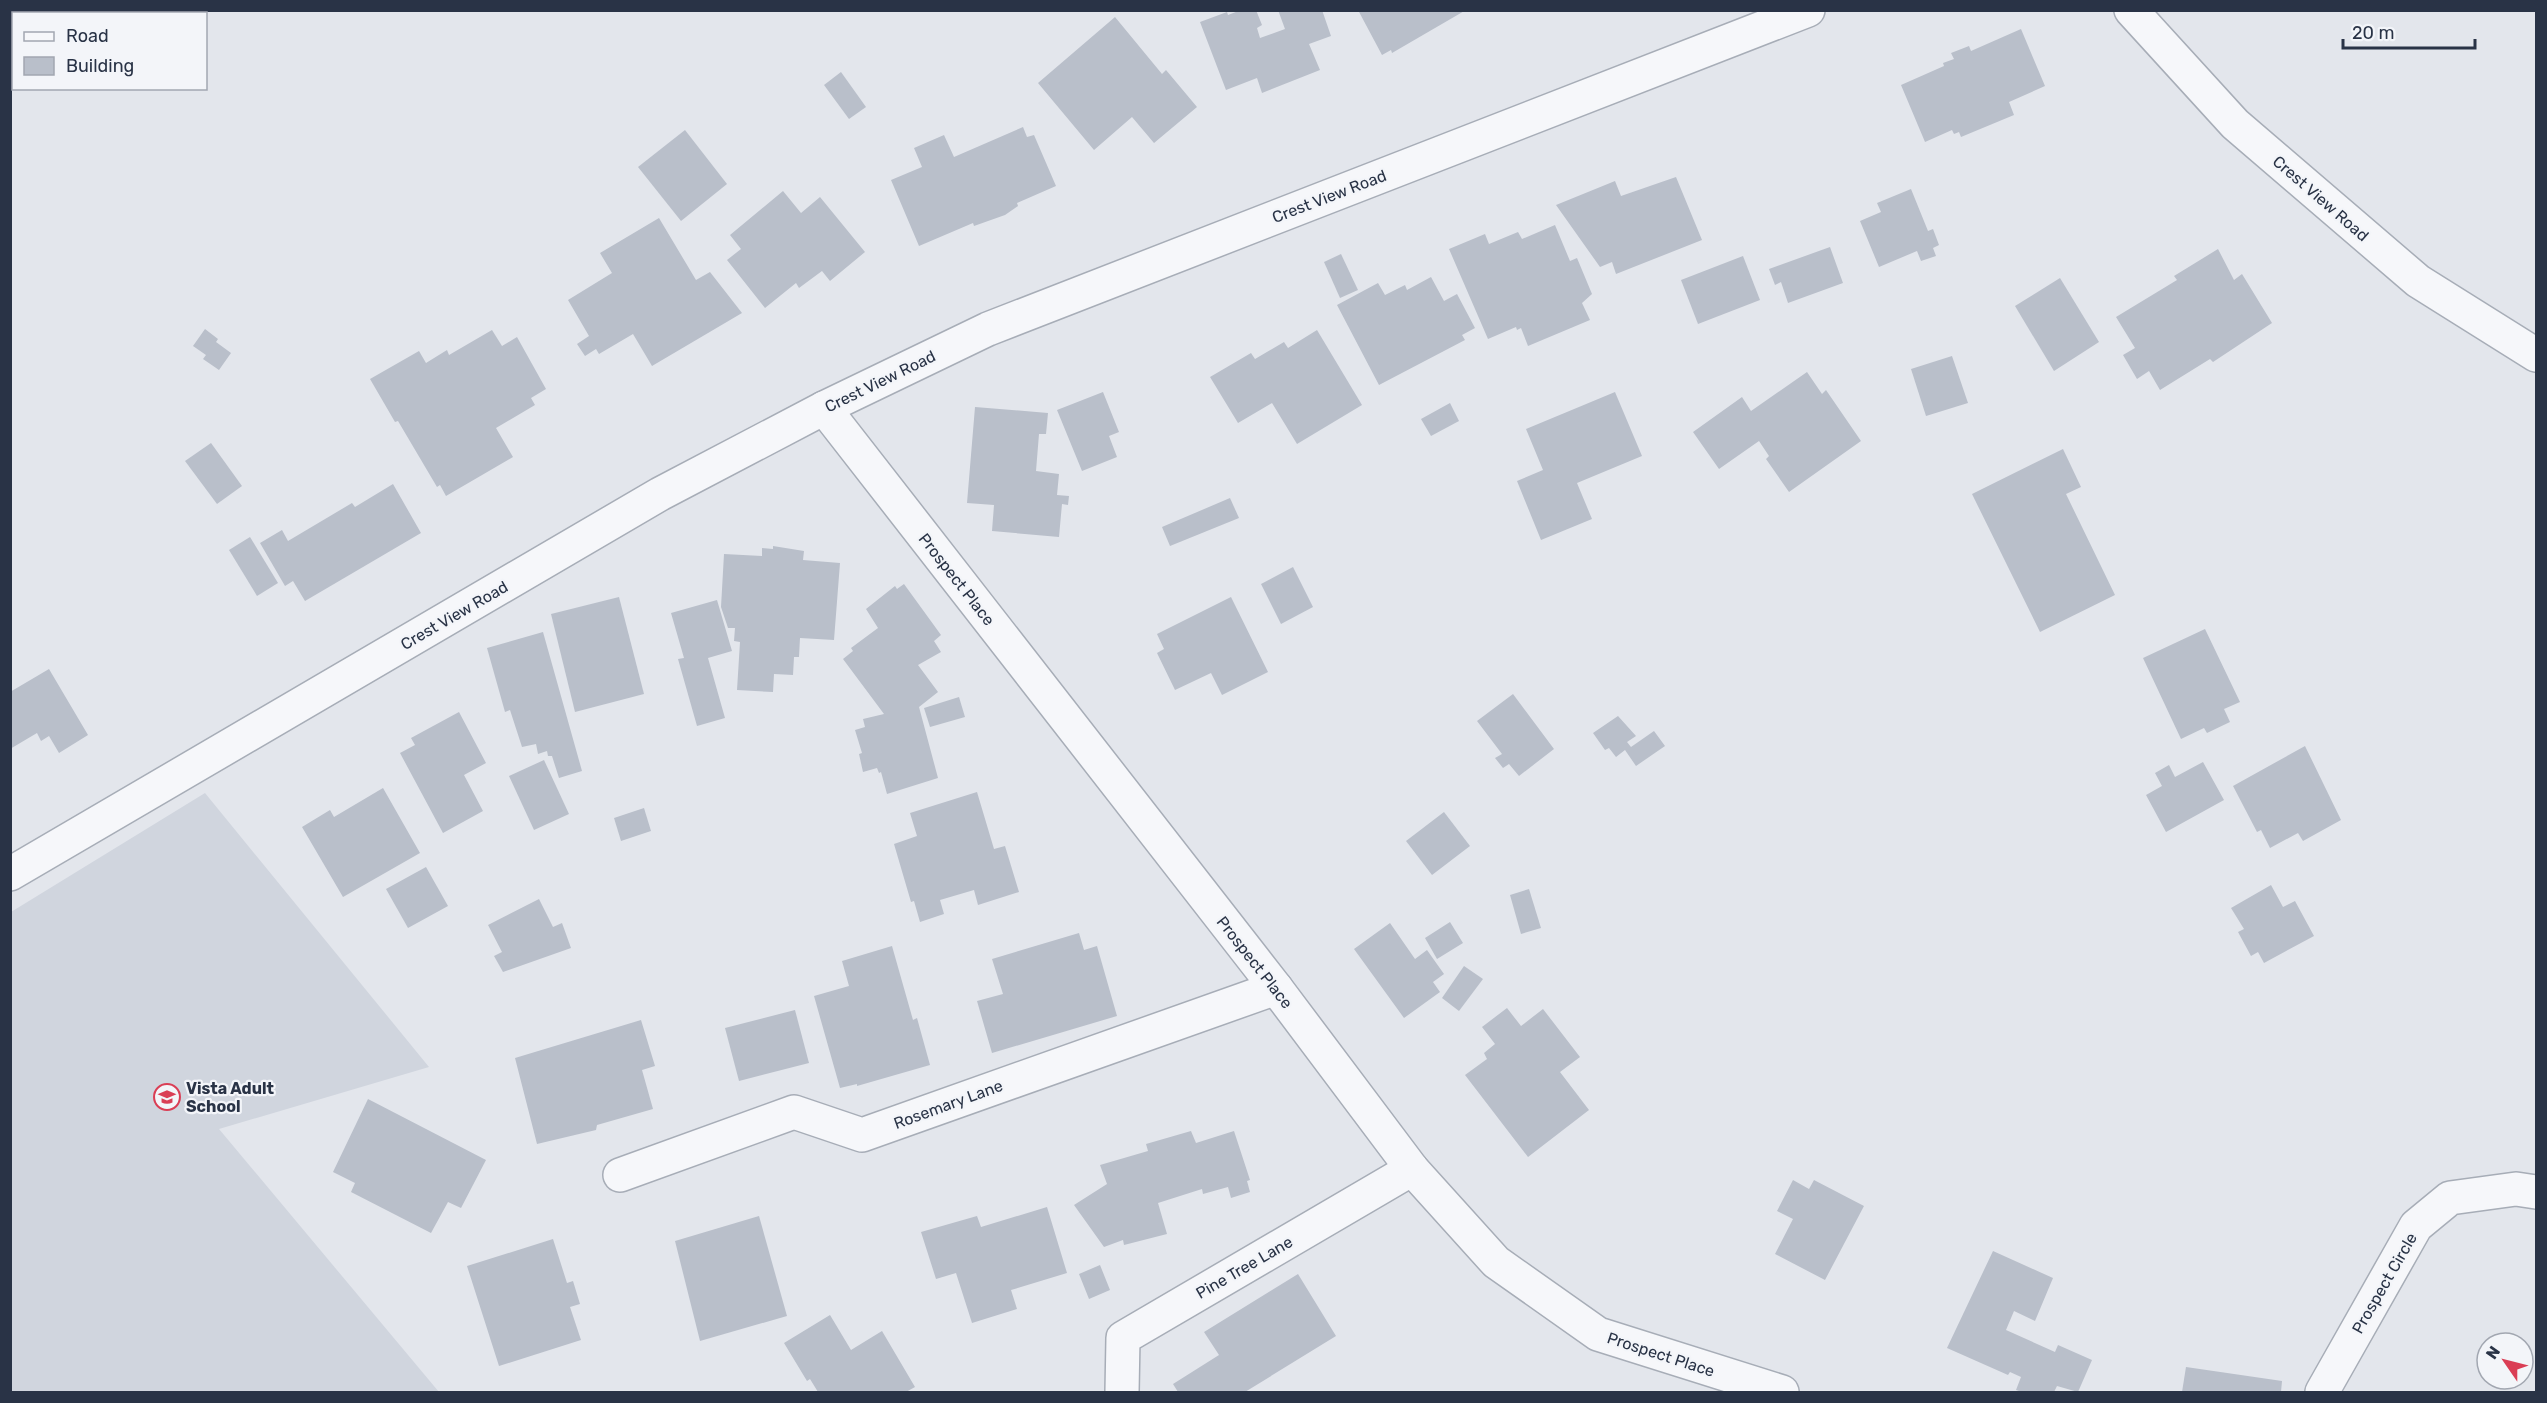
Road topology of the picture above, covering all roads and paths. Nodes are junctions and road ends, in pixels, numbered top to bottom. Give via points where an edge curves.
1 (1808, 10) edge
2 (2131, 10) edge
3 (2524, 347) edge
4 (824, 408) junction
5 (10, 874) edge
6 (1276, 988) junction
7 (1412, 1169) junction
8 (620, 1174) dead end
9 (2536, 1192) edge
10 (1122, 1392) edge
11 (1782, 1392) edge
12 (2322, 1392) edge

1 - 4 street, Crest View Road via 988,328
2 - 3 street, Crest View Road via 2235,124 2418,281
4 - 5 street, Crest View Road via 660,494
4 - 6 street, Prospect Place
6 - 7 street, Prospect Place
6 - 8 street, Rosemary Lane via 862,1135 794,1112
7 - 10 street, Pine Tree Lane via 1123,1338
7 - 11 street, Prospect Place via 1496,1262 1598,1334
9 - 12 street, Prospect Circle via 2516,1189 2450,1198 2416,1226

